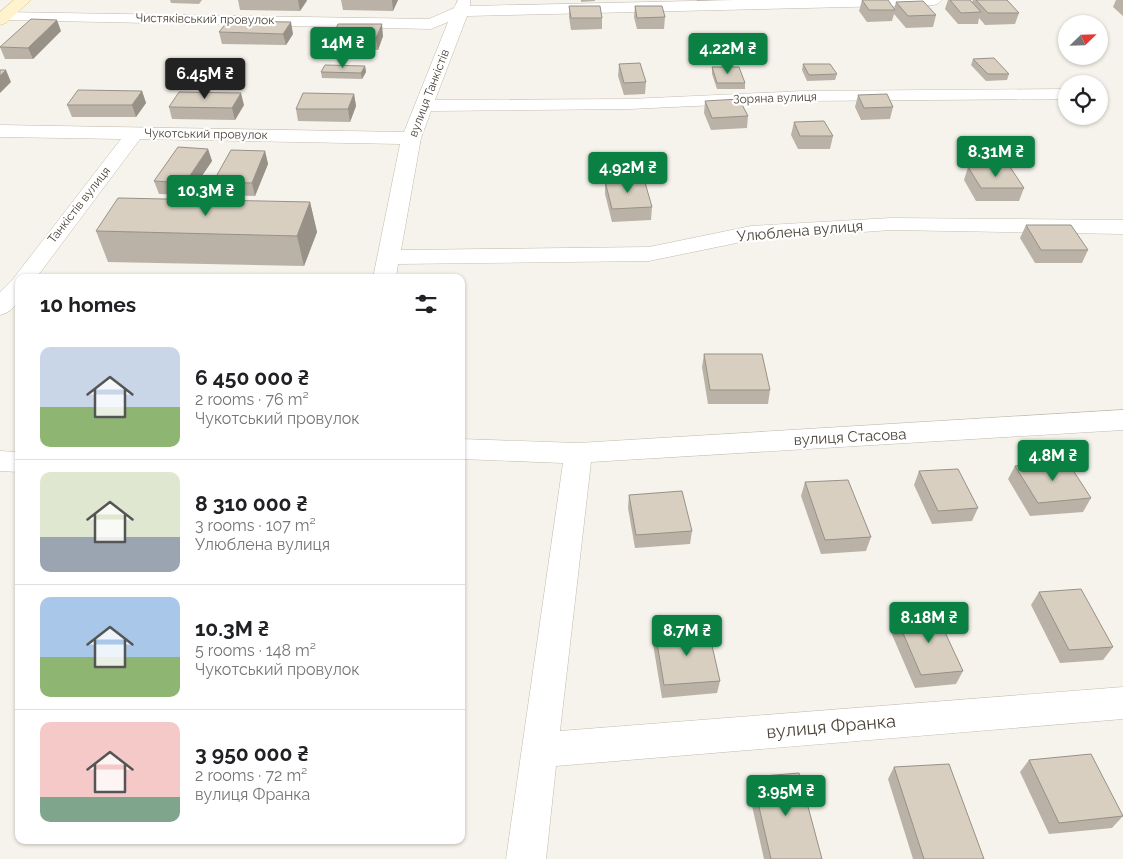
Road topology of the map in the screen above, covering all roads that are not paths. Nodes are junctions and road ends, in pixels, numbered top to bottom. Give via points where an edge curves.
1 (23, 0) edge
2 (934, 0) edge
3 (463, 6) edge
4 (3, 18) edge
5 (1058, 94) edge
6 (424, 106) junction
7 (0, 132) edge
8 (135, 133) junction
9 (411, 138) junction
10 (1123, 227) edge
11 (387, 267) edge
12 (27, 274) edge
13 (15, 289) edge
14 (0, 308) edge
15 (1123, 420) edge
16 (465, 448) edge
17 (578, 453) junction
18 (0, 461) edge
19 (15, 462) edge
20 (1123, 703) edge
21 (540, 750) junction
22 (526, 859) edge

1 - 4 main road
2 - 3 street
3 - 4 street, Чистяківський провулок via 431,24
3 - 6 street, вулиця Танкістів
5 - 6 street, Зоряна вулиця via 804,96 630,104
6 - 9 street, вулиця Танкістів
7 - 8 street, Чукотський провулок
8 - 9 street, Чукотський провулок
8 - 12 street, Танкістів вулиця
9 - 11 street, вулиця Танкістів
10 - 11 street, Улюблена вулиця via 891,224 751,233 649,254
13 - 14 street
15 - 17 street, вулиця Стасова
16 - 17 street, вулиця Стасова
17 - 21 street
18 - 19 street
20 - 21 street, вулиця Франка
21 - 22 street

